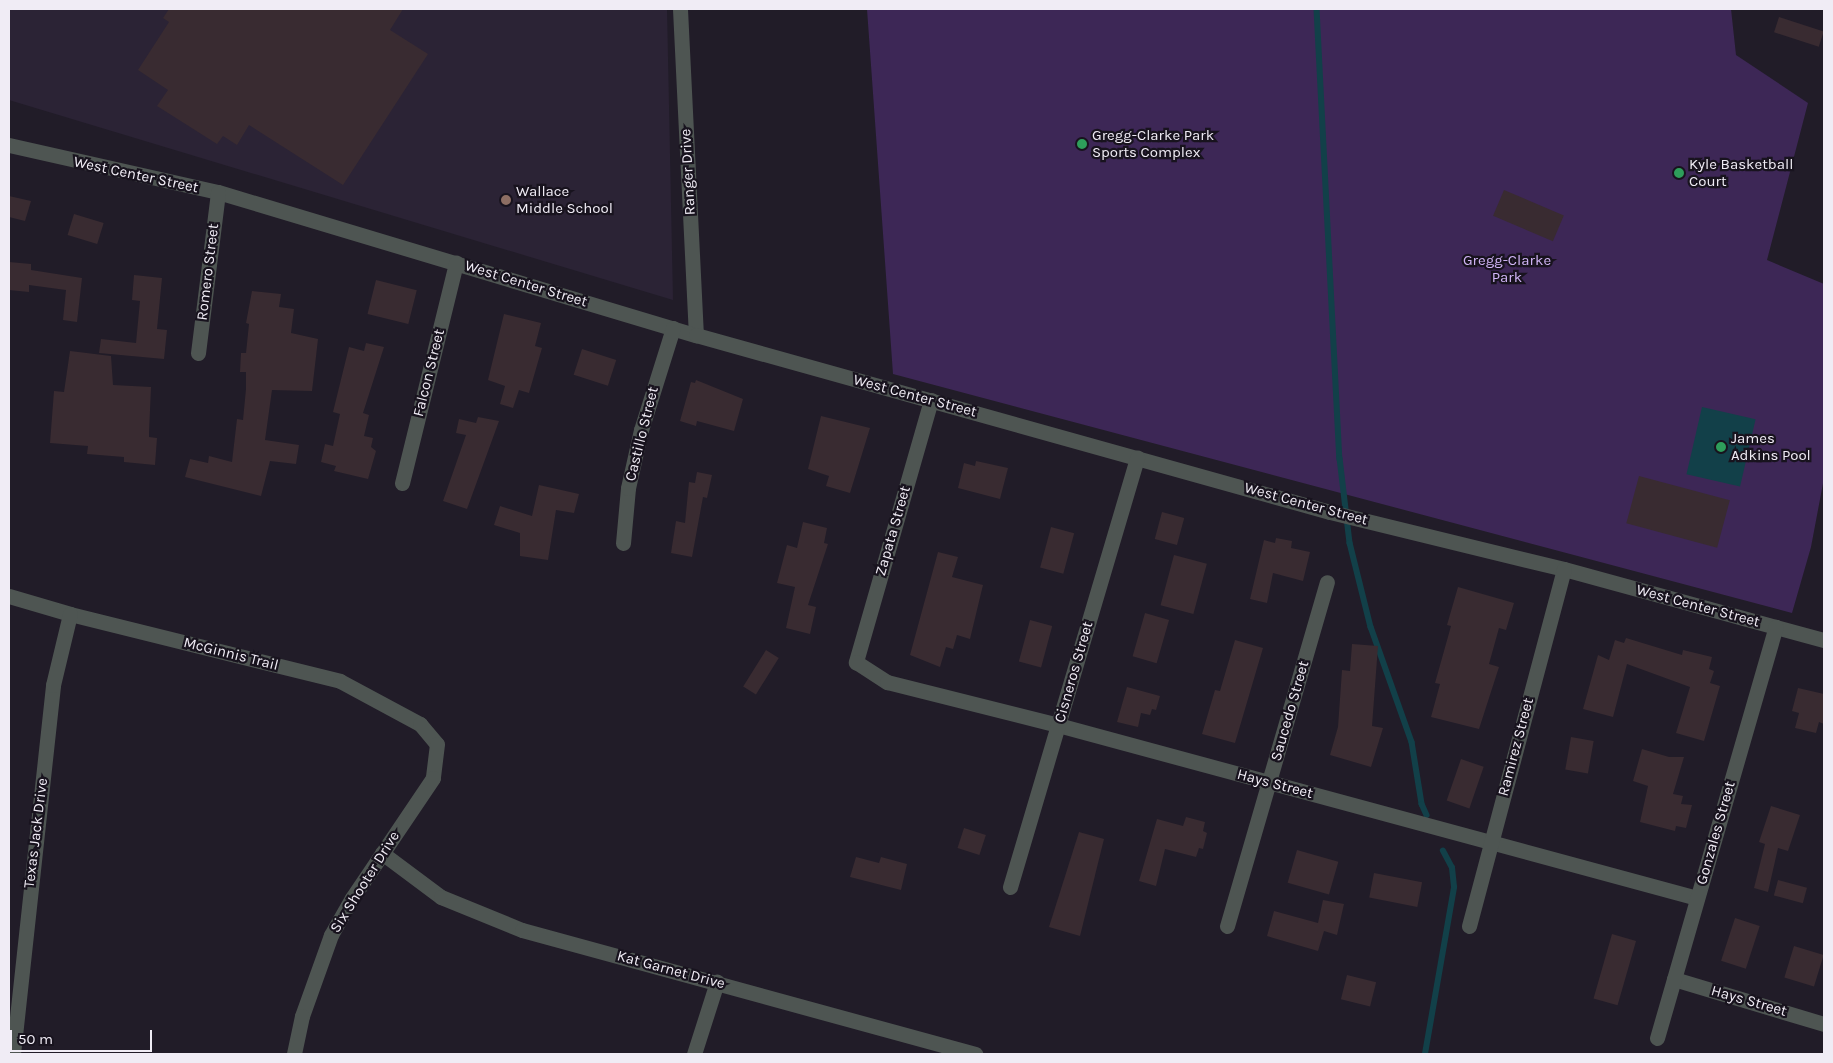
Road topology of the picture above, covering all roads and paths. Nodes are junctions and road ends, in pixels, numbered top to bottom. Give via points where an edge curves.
1 (680, 9) edge
2 (9, 145) edge
3 (218, 192) junction
4 (456, 263) junction
5 (673, 328) junction
6 (696, 335) junction
7 (198, 353) dead end
8 (931, 400) junction
9 (1136, 457) junction
10 (402, 483) dead end
11 (623, 543) dead end
12 (1564, 569) junction
13 (1327, 582) dead end
14 (9, 596) edge
15 (70, 614) junction
16 (1776, 627) junction
17 (1824, 640) edge
18 (856, 662) joint
19 (1058, 725) junction
20 (437, 744) joint
21 (1269, 783) junction
22 (1490, 842) junction
23 (382, 853) junction
24 (1010, 887) dead end
25 (1697, 898) junction
26 (1227, 926) dead end
27 (1469, 926) dead end
28 (1674, 979) junction
29 (717, 982) junction
30 (1824, 1024) edge
31 (1657, 1038) dead end
32 (13, 1054) edge
33 (294, 1054) edge
34 (694, 1054) edge
35 (975, 1054) edge

1 - 6 street, Ranger Drive
2 - 3 street, West Center Street
3 - 4 street, West Center Street
3 - 7 street, Romero Street
4 - 5 street, West Center Street
4 - 10 street, Falcon Street
5 - 6 street, West Center Street
5 - 11 street, Castillo Street via 641,430 628,488
6 - 8 street, West Center Street
8 - 9 street, West Center Street
8 - 18 street, Zapata Street
9 - 12 street, West Center Street via 1330,512
9 - 19 street, Cisneros Street
12 - 16 street, West Center Street
12 - 22 street, Ramirez Street
13 - 21 street, Saucedo Street
14 - 15 street, McGinnis Trail
15 - 20 street, McGinnis Trail via 340,680 420,724
15 - 32 street, Texas Jack Drive via 53,685
16 - 17 street, West Center Street
16 - 25 street, Gonzales Street
18 - 19 street, Hays Street via 887,682
19 - 21 street, Hays Street
19 - 24 street, Cisneros Street
20 - 23 street, Six Shooter Drive via 433,778
21 - 22 street, Hays Street
21 - 26 street, Saucedo Street
22 - 25 street, Hays Street
22 - 27 street, Ramirez Street
23 - 29 street, Kat Garnet Drive via 441,897 478,915 522,930
23 - 33 street, Six Shooter Drive via 331,935 302,1016
25 - 28 street, Gonzales Street
28 - 30 street, Hays Street
28 - 31 street, Gonzales Street
29 - 34 street
29 - 35 street, Kat Garnet Drive

